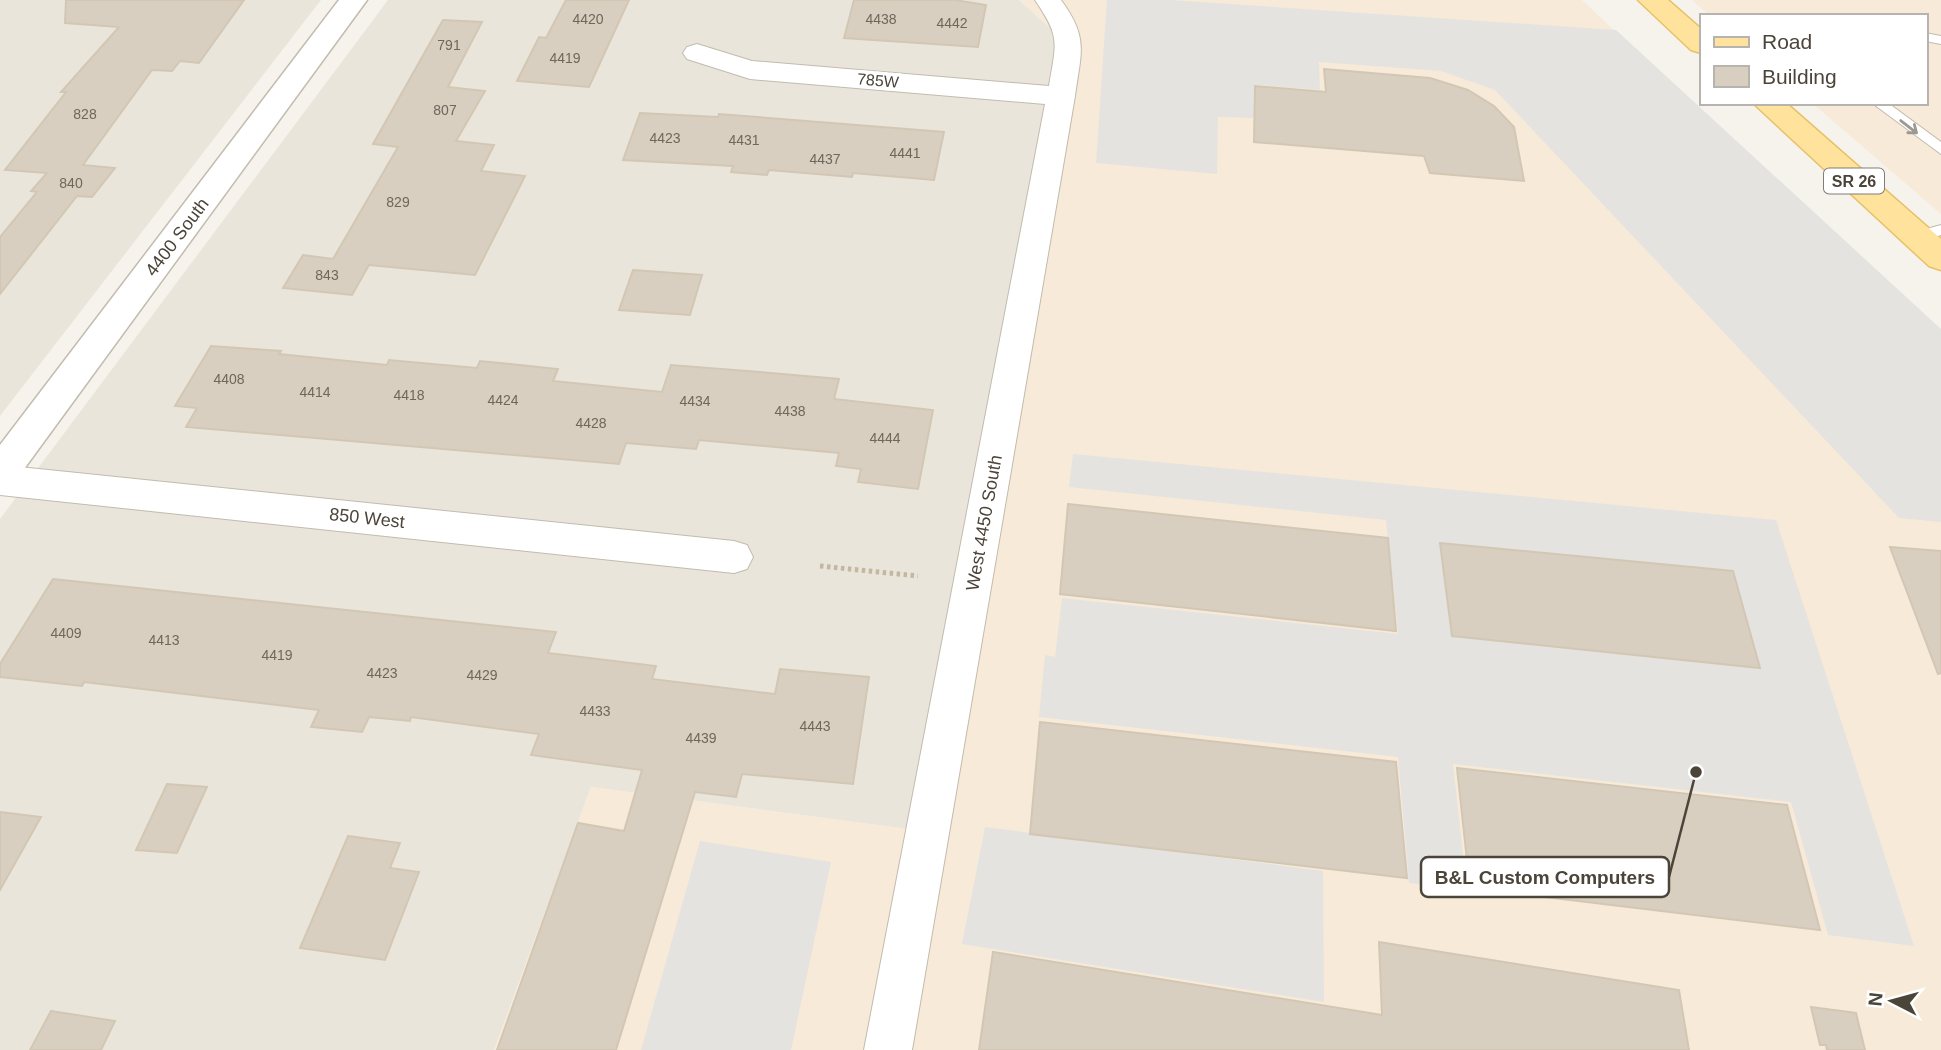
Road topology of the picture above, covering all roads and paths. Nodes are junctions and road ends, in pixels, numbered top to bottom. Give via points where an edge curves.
1 (353, 0) edge
2 (1048, 0) edge
3 (1652, 0) edge
4 (1700, 43) edge
5 (697, 53) dead end
6 (1061, 96) junction
7 (1770, 105) edge
8 (1881, 105) edge
9 (1941, 149) edge
10 (1929, 234) edge
11 (1941, 258) edge
12 (0, 473) edge
13 (0, 480) edge
14 (734, 557) dead end
15 (820, 566) dead end
16 (918, 576) dead end
17 (888, 1050) edge

1 - 12 street, 4400 South
2 - 6 street, West 4450 South via 1064,22 1069,42
3 - 4 main road
5 - 6 street, 785W via 750,70
6 - 17 street, West 4450 South
7 - 10 main road, SR 26
8 -> 9 lane
10 - 11 main road, SR 26
13 - 14 street, 850 West
15 - 16 path

